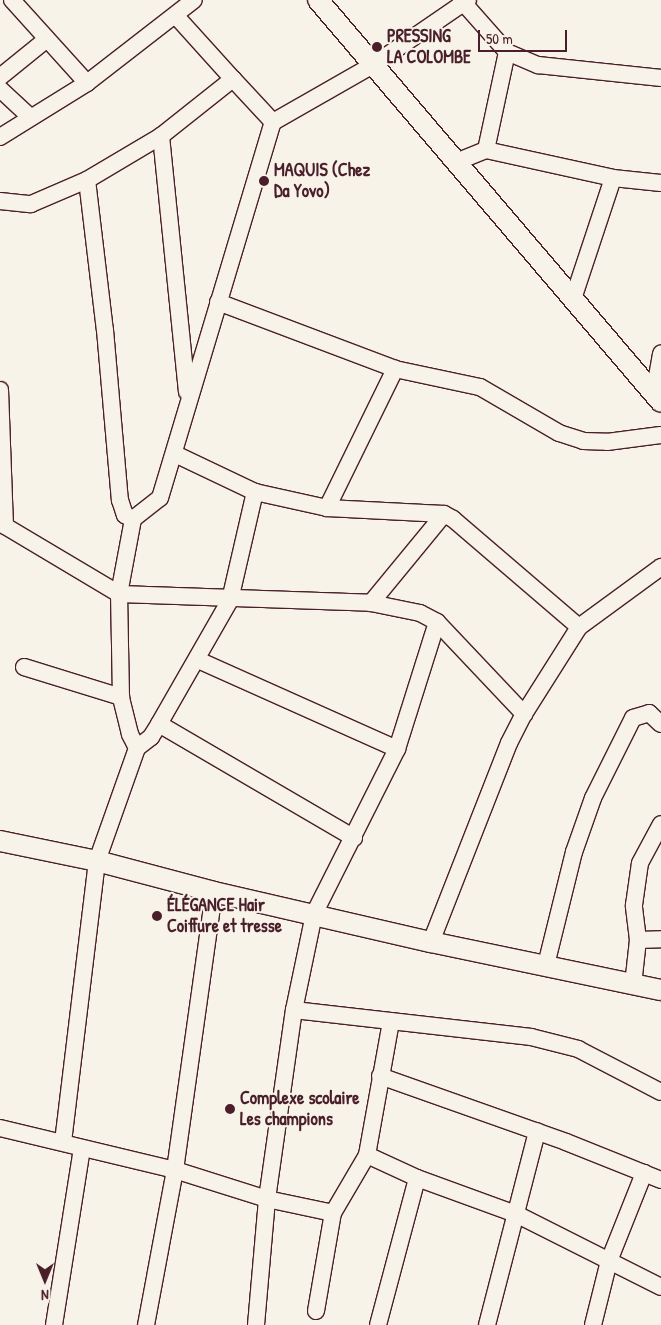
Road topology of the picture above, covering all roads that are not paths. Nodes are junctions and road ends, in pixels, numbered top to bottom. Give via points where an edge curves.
1 (12, 0) edge
2 (194, 0) edge
3 (318, 0) edge
4 (464, 1) edge
5 (176, 16) junction
6 (47, 39) junction
7 (507, 52) junction
8 (373, 65) junction
9 (0, 77) edge
10 (661, 78) edge
11 (233, 79) junction
12 (87, 83) junction
13 (0, 89) edge
14 (30, 117) junction
15 (273, 122) junction
16 (161, 136) junction
17 (0, 137) edge
18 (486, 150) junction
19 (456, 162) junction
20 (613, 178) junction
21 (87, 180) junction
22 (661, 183) edge
23 (0, 200) edge
24 (0, 211) edge
25 (574, 296) junction
26 (218, 302) junction
27 (661, 354) edge
28 (395, 369) junction
29 (0, 390) edge
30 (657, 398) edge
31 (188, 399) junction
32 (661, 435) edge
33 (175, 454) junction
34 (255, 492) junction
35 (326, 508) junction
36 (444, 514) junction
37 (133, 519) junction
38 (3, 525) edge
39 (661, 567) edge
40 (119, 594) junction
41 (230, 600) junction
42 (371, 603) junction
43 (437, 622) junction
44 (579, 627) junction
45 (198, 660) junction
46 (24, 667) dead end
47 (121, 697) junction
48 (524, 714) junction
49 (159, 724) junction
50 (661, 724) edge
51 (137, 748) junction
52 (397, 749) junction
53 (661, 824) edge
54 (354, 838) junction
55 (0, 841) edge
56 (98, 861) junction
57 (214, 892) junction
58 (314, 914) junction
59 (661, 939) edge
60 (638, 940) junction
61 (431, 942) junction
62 (546, 965) junction
63 (633, 985) junction
64 (661, 990) edge
65 (294, 1010) junction
66 (391, 1021) junction
67 (380, 1076) junction
68 (661, 1092) edge
69 (0, 1128) edge
70 (536, 1131) junction
71 (63, 1142) junction
72 (82, 1148) junction
73 (367, 1155) junction
74 (174, 1170) junction
75 (644, 1173) junction
76 (417, 1178) junction
77 (661, 1180) edge
78 (267, 1199) junction
79 (333, 1213) junction
80 (516, 1214) junction
81 (609, 1261) junction
82 (661, 1287) edge
83 (316, 1311) dead end
84 (54, 1325) edge
85 (146, 1325) edge
86 (256, 1325) edge
87 (378, 1325) edge
88 (488, 1325) edge
89 (593, 1325) edge

1 - 6 street
2 - 5 street
3 - 8 main road
4 - 7 street
4 - 8 street
5 - 11 street
5 - 12 street
6 - 9 street
6 - 12 street
7 - 10 street via 538,65
7 - 18 street
8 - 15 street
8 - 19 main road
11 - 15 street
11 - 16 street
12 - 14 street
13 - 14 street
14 - 17 street
15 - 26 street
16 - 21 street
16 - 31 street
18 - 19 street
18 - 20 street
19 - 25 main road
20 - 22 street
20 - 25 street
21 - 23 street via 31,204
21 - 37 street via 105,330 120,500 125,515
23 - 24 street
25 - 30 main road
26 - 28 street
26 - 31 street
27 - 30 street
28 - 32 street via 480,387 559,433 583,441 607,442
28 - 35 street
29 - 38 street
31 - 33 street
33 - 34 street
33 - 37 street via 160,498
34 - 35 street
34 - 41 street
35 - 36 street
36 - 42 street
36 - 44 street via 453,518
37 - 40 street
38 - 40 street
39 - 44 street
40 - 41 street
40 - 47 street
41 - 42 street
41 - 45 street
42 - 43 street via 420,613
43 - 48 street
43 - 52 street
44 - 48 street
45 - 49 street
45 - 52 street
46 - 47 street
47 - 51 street
48 - 61 street via 509,743
49 - 51 street via 151,737
49 - 54 street
50 - 62 street via 649,713 633,718 593,798 574,852
51 - 56 street
52 - 54 street
53 - 60 street via 640,863 634,905
54 - 58 street
55 - 56 main road
56 - 57 main road
56 - 71 street
57 - 58 main road
57 - 74 street
58 - 61 main road
58 - 65 street
59 - 60 street
60 - 63 street
61 - 62 main road
62 - 63 main road
63 - 64 main road
65 - 66 street
65 - 78 street
66 - 67 street
66 - 68 street via 531,1037 568,1046
67 - 70 street
67 - 73 street
69 - 71 street
70 - 75 street
70 - 80 street
71 - 72 street
72 - 74 street
72 - 84 street
73 - 76 street
73 - 79 street
74 - 78 street
74 - 85 street
75 - 77 street
75 - 81 street
76 - 80 street
76 - 87 street
78 - 79 street
78 - 86 street
79 - 83 street
80 - 81 street
80 - 88 street
81 - 82 street
81 - 89 street

